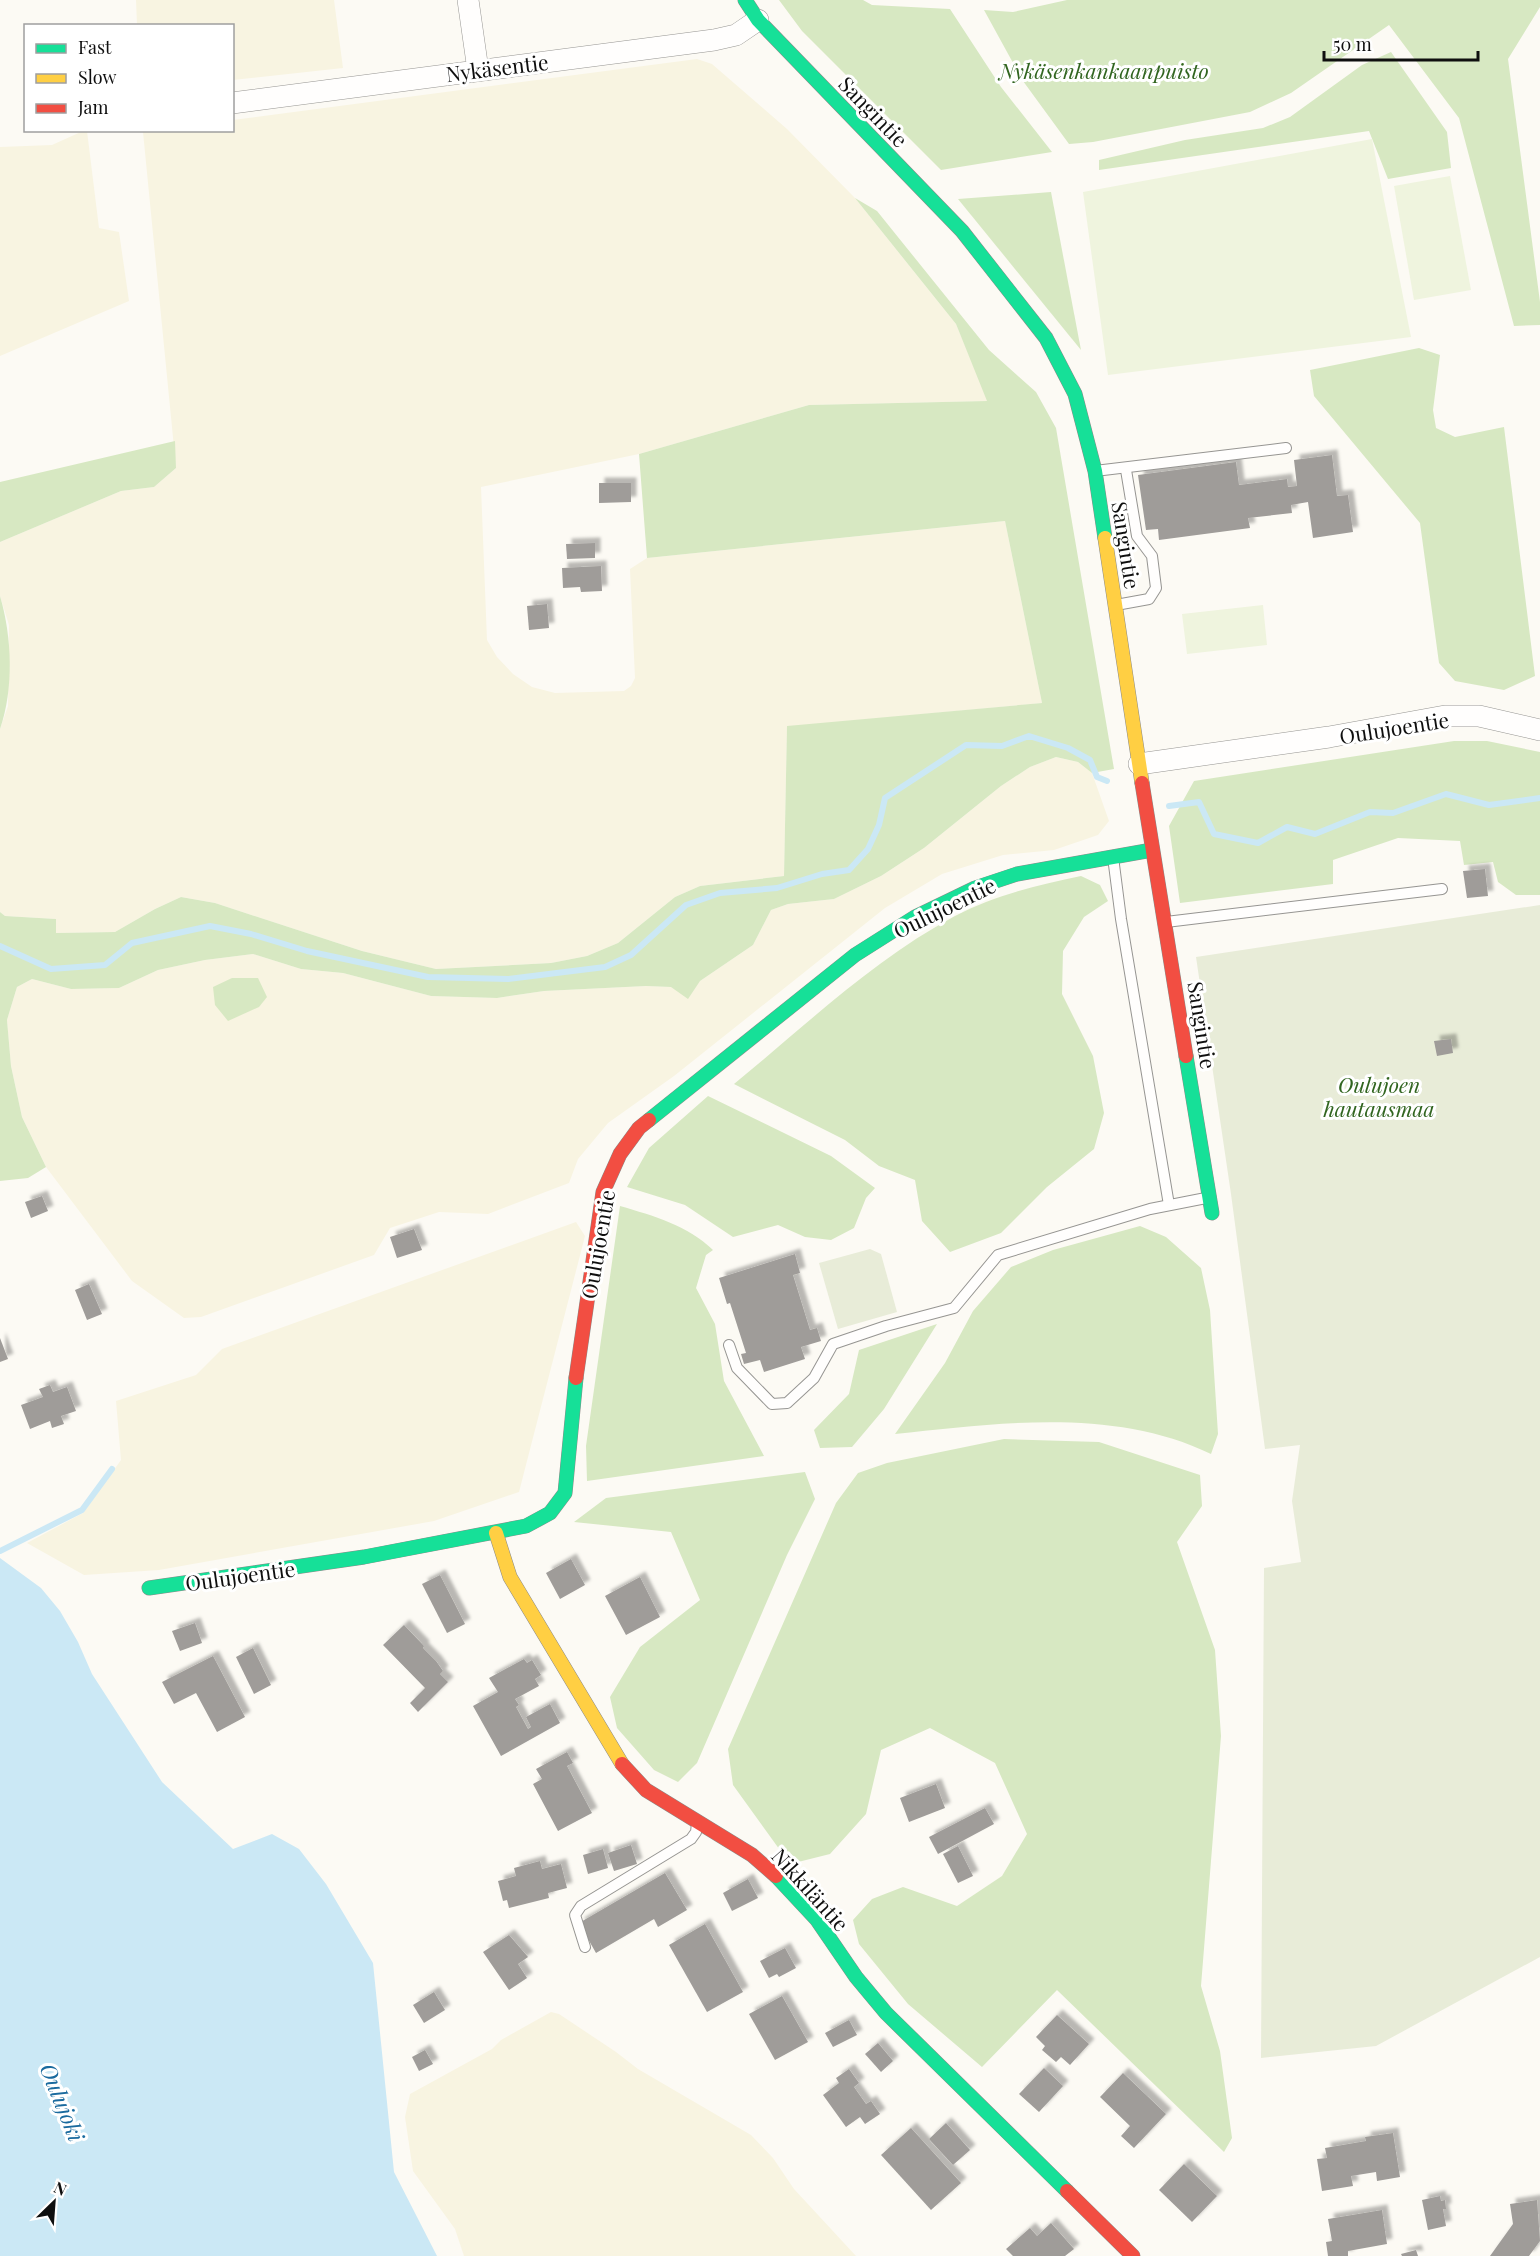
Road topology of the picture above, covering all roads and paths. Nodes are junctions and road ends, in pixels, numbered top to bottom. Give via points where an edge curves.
1 (468, 0) edge
2 (745, 0) edge
3 (758, 20) junction
4 (478, 70) junction
5 (234, 103) edge
6 (1286, 448) dead end
7 (1126, 470) junction
8 (1095, 471) junction
9 (1115, 605) junction
10 (1540, 730) edge
11 (1139, 764) junction
12 (1152, 850) junction
13 (1113, 857) junction
14 (1442, 889) dead end
15 (1166, 922) junction
16 (1210, 1197) junction
17 (1169, 1204) junction
18 (1212, 1213) dead end
19 (729, 1345) dead end
20 (496, 1533) junction
21 (149, 1588) dead end
22 (697, 1823) junction
23 (585, 1947) dead end
24 (1133, 2256) edge

1 - 4 street
2 - 3 street, Sangintie
3 - 4 street, Nykäsentie via 736,35 714,40
3 - 8 street, Sangintie via 962,231 1046,338 1075,394
4 - 5 street, Nykäsentie
6 - 7 lane
7 - 8 lane
7 - 9 lane via 1137,536 1152,556 1156,588 1149,599
8 - 9 street, Sangintie
9 - 11 street, Sangintie
10 - 11 street, Oulujoentie via 1479,716 1445,716
11 - 12 street, Sangintie
12 - 13 street, Oulujoentie
12 - 15 street, Sangintie
13 - 17 lane
13 - 20 street, Oulujoentie via 1017,874 975,888 915,917 855,955 639,1128 620,1154 603,1192 572,1409 565,1493 550,1513 526,1526
14 - 15 lane
15 - 16 street, Sangintie
16 - 17 lane
16 - 18 street, Sangintie
17 - 19 lane via 998,1255 954,1308 833,1344 814,1378 787,1403 772,1404 762,1395 737,1368
20 - 21 street, Oulujoentie via 364,1557
20 - 22 street, Nikkiläntie via 510,1577 618,1760 646,1790
22 - 23 lane via 691,1839 581,1906 575,1915
22 - 24 street, Nikkiläntie via 752,1855 784,1883 817,1920 886,2013

